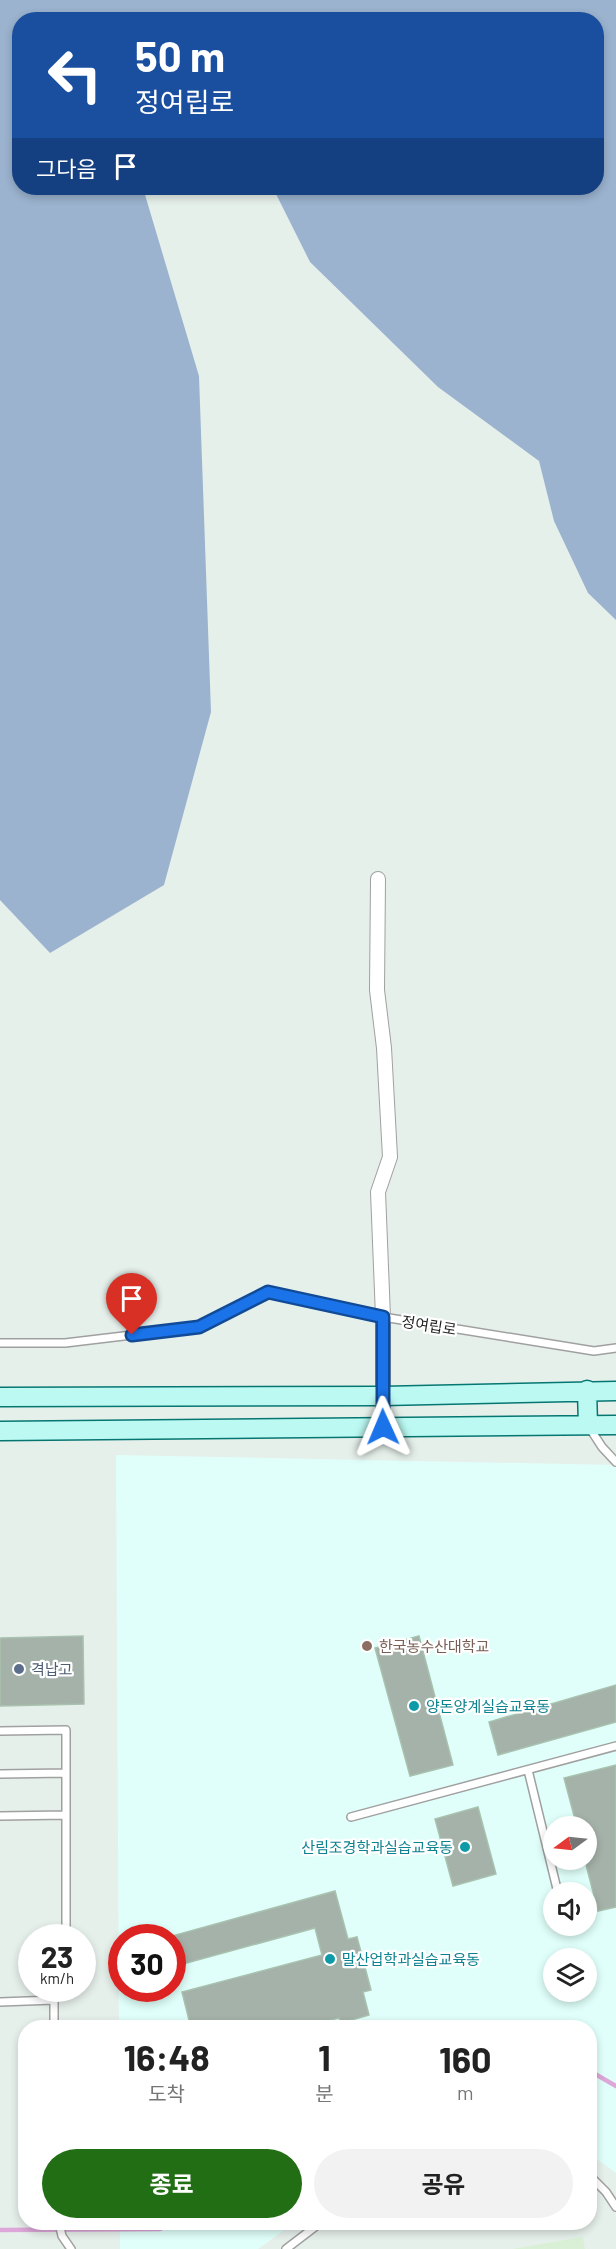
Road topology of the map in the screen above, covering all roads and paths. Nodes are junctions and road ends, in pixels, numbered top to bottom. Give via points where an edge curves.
1 (378, 879) dead end
2 (383, 1317) junction
3 (0, 1343) edge
4 (616, 1348) edge
5 (587, 1390) junction
6 (616, 1391) edge
7 (383, 1396) junction
8 (0, 1397) edge
9 (588, 1425) junction
10 (616, 1425) edge
11 (383, 1427) junction
12 (0, 1431) edge
13 (616, 1462) edge
14 (0, 1731) edge
15 (616, 1746) edge
16 (528, 1770) junction
17 (66, 1773) junction
18 (0, 1774) edge
19 (66, 1815) junction
20 (0, 1816) edge
21 (351, 1817) dead end
22 (555, 1882) edge
23 (66, 1924) edge
24 (18, 2001) edge
25 (0, 2002) edge
26 (54, 2002) edge
27 (54, 2020) edge
28 (597, 2183) edge
29 (616, 2207) edge
30 (60, 2230) edge
31 (311, 2230) edge
32 (71, 2249) edge
33 (286, 2249) edge

1 - 2 street via 377,990 390,1157 378,1192
2 - 3 lane, 정여립로 via 268,1292 199,1327 65,1343
2 - 4 lane, 정여립로 via 594,1351
2 - 7 street
5 - 6 street
5 - 7 street
5 - 9 street
7 - 8 street
7 - 11 street
9 - 10 street
9 - 11 street
9 - 13 lane
11 - 12 street
14 - 17 lane via 66,1730
15 - 16 lane
16 - 21 lane
16 - 22 lane
17 - 18 lane
17 - 19 lane
19 - 20 lane
19 - 23 lane
24 - 25 lane
26 - 27 lane
28 - 29 lane
30 - 32 lane
31 - 33 lane

